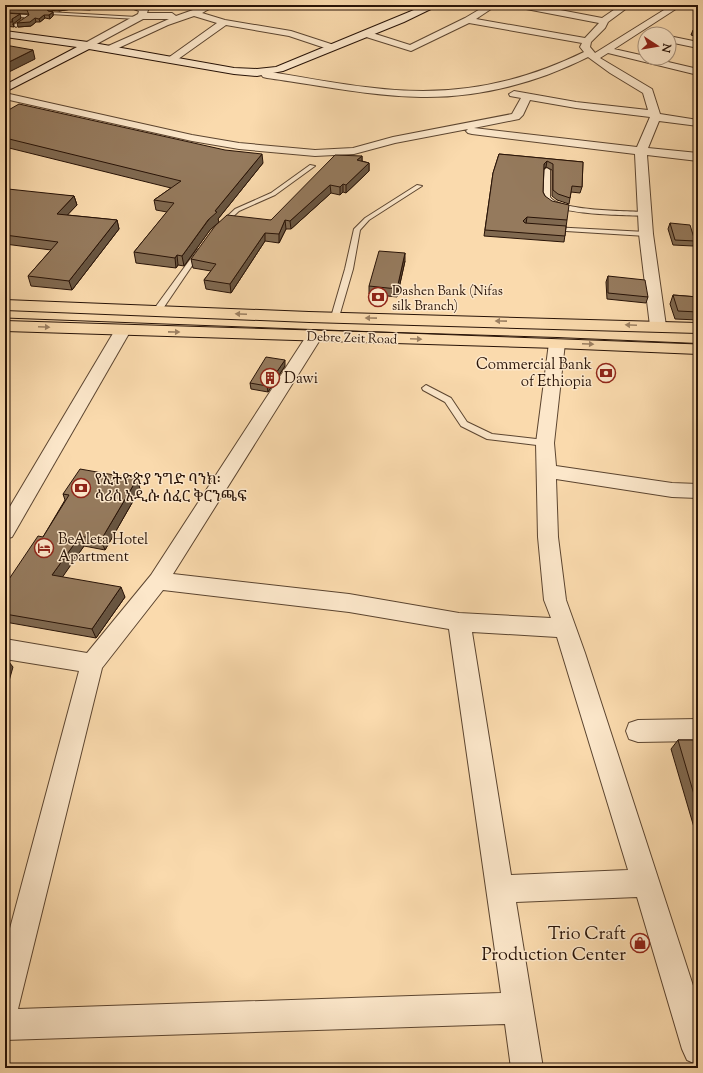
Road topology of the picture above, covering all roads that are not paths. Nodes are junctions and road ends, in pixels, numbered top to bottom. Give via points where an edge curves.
1 (128, 5) edge
2 (214, 5) edge
3 (493, 5) edge
4 (521, 5) edge
5 (627, 5) edge
6 (678, 5) edge
7 (427, 6) edge
8 (105, 12) dead end
9 (50, 13) edge
10 (143, 13) junction
11 (194, 13) junction
12 (5, 15) edge
13 (100, 16) junction
14 (183, 16) junction
15 (468, 20) junction
16 (604, 21) junction
17 (224, 22) junction
18 (16, 26) edge
19 (636, 31) joint
20 (5, 34) edge
21 (366, 34) junction
22 (677, 41) edge
23 (88, 45) junction
24 (698, 45) edge
25 (331, 47) junction
26 (109, 49) junction
27 (590, 50) junction
28 (606, 50) junction
29 (171, 60) junction
30 (264, 72) junction
31 (698, 72) edge
32 (482, 88) junction
33 (5, 89) edge
34 (5, 96) edge
35 (527, 96) junction
36 (655, 115) junction
37 (698, 123) edge
38 (454, 128) junction
39 (641, 150) junction
40 (698, 157) edge
41 (312, 166) dead end
42 (547, 170) edge
43 (419, 186) dead end
44 (644, 214) junction
45 (541, 228) edge
46 (213, 232) edge
47 (646, 234) junction
48 (204, 244) edge
49 (5, 305) edge
50 (157, 311) junction
51 (335, 317) junction
52 (5, 326) edge
53 (658, 326) junction
54 (698, 328) edge
55 (123, 330) junction
56 (314, 335) junction
57 (557, 343) junction
58 (698, 349) edge
59 (426, 388) dead end
60 (544, 443) junction
61 (547, 471) junction
62 (698, 491) edge
63 (5, 532) edge
64 (158, 581) junction
65 (459, 622) junction
66 (565, 628) junction
67 (5, 649) edge
68 (92, 664) junction
69 (698, 730) edge
70 (638, 731) dead end
71 (647, 883) junction
72 (500, 889) junction
73 (5, 1003) edge
74 (518, 1008) junction
75 (5, 1025) edge
76 (698, 1049) edge
77 (527, 1068) edge

1 - 10 street
2 - 11 street
3 - 15 street
4 - 16 street
5 - 16 street
6 - 19 street
7 - 21 street
8 - 13 lane
9 - 13 lane
10 - 13 lane
10 - 14 street
10 - 23 street
11 - 14 street
11 - 17 street
12 - 18 lane via 27,16
14 - 26 street
15 - 21 street via 411,48
15 - 27 street
16 - 27 street
17 - 25 street via 291,34
17 - 29 street
19 - 28 street
20 - 23 street
21 - 25 street
22 - 24 street
23 - 26 street
23 - 33 street
25 - 30 street via 279,69
26 - 29 street
27 - 28 street
27 - 32 street via 564,67 522,80
27 - 36 street via 610,69 648,91
28 - 31 street
29 - 30 street
30 - 32 street via 267,75 405,93 433,94
32 - 35 street
34 - 38 street via 192,138 239,146 315,153 354,151
35 - 36 street
35 - 38 street via 515,117
36 - 37 street
36 - 39 street
38 - 39 street
39 - 40 street
39 - 44 street
41 - 46 lane via 273,194 236,210
42 - 44 lane via 546,196 549,202 580,210
43 - 51 lane via 367,219 358,229
44 - 47 street
45 - 47 lane
47 - 53 street
48 - 50 lane
49 - 50 main road, Debre Zeit Road
51 -> 50 main road, Debre Zeit Road
53 -> 51 main road, Debre Zeit Road
52 -> 55 main road, Debre Zeit Road
53 - 54 main road, Debre Zeit Road
55 -> 56 main road, Debre Zeit Road
55 - 63 street
56 -> 57 main road, Debre Zeit Road
56 - 64 street
57 -> 58 main road, Debre Zeit Road
57 - 60 street
59 - 60 lane via 448,400 464,424 490,437
60 - 61 street
61 - 62 street via 672,490
61 - 66 street via 548,537 553,584 555,600
64 - 65 street via 349,603
64 - 68 street
65 - 66 street
65 - 72 street
66 - 71 street
67 - 68 street
68 - 73 street
69 - 70 street
71 - 72 street
71 - 76 street
72 - 74 street
74 - 75 street
74 - 77 street

